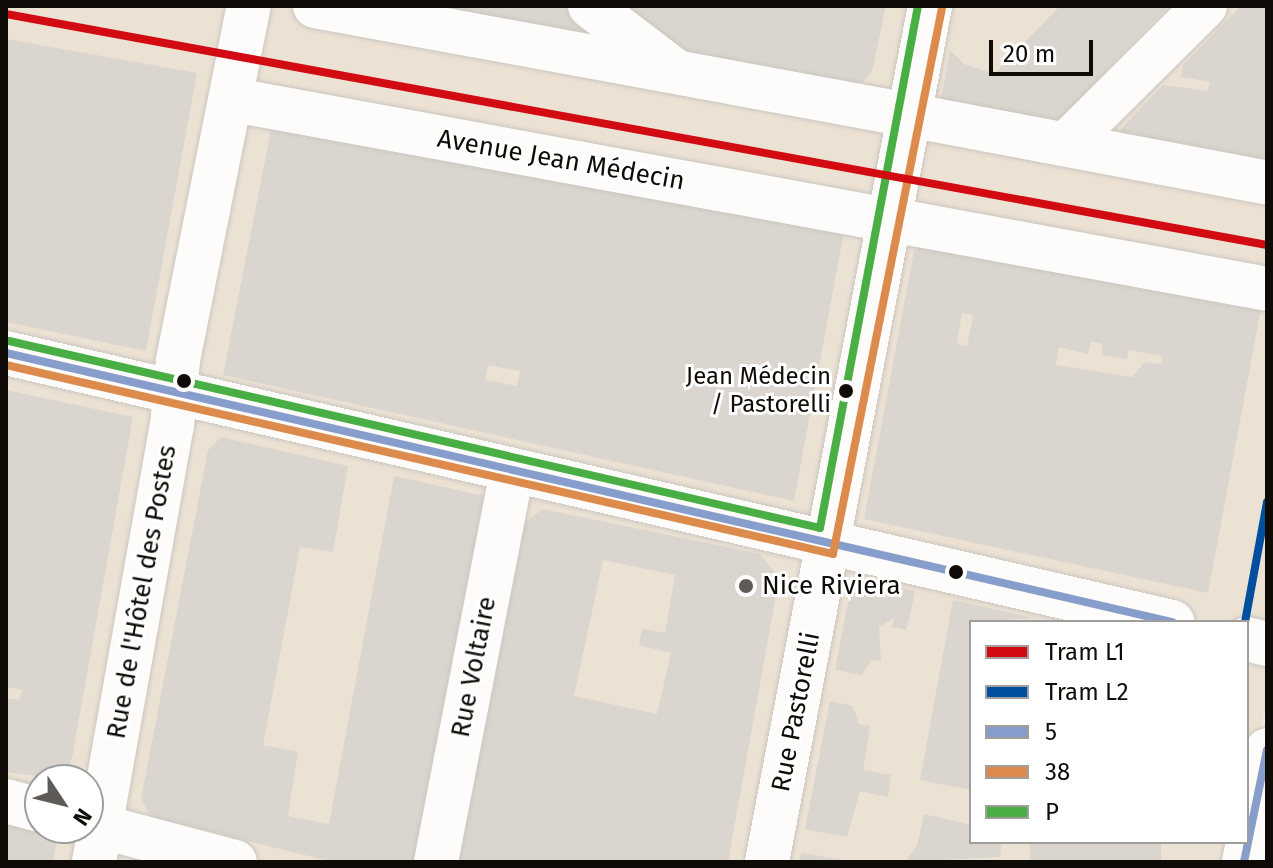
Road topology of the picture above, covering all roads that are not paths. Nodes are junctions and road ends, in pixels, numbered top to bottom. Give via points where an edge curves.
1 (315, 6) edge
2 (590, 6) edge
3 (930, 6) edge
4 (1205, 6) edge
5 (246, 23) edge
6 (684, 77) junction
7 (245, 102) dead end
8 (907, 123) junction
9 (1066, 144) junction
10 (1267, 183) edge
11 (1267, 289) edge
12 (6, 353) edge
13 (175, 390) junction
14 (512, 472) junction
15 (829, 543) junction
16 (1163, 620) edge
17 (1267, 750) edge
18 (104, 782) edge
19 (1249, 838) edge
20 (104, 839) edge
21 (235, 862) edge
22 (436, 862) edge
23 (767, 862) edge

1 - 6 street
2 - 6 street
3 - 8 street, Rue Pastorelli
4 - 9 street
5 - 13 street, Rue de l'Hôtel des Postes
6 - 8 street
7 - 11 street, Avenue Jean Médecin
8 - 9 street
8 - 15 street, Rue Pastorelli
9 - 10 street
12 - 13 street
13 - 14 street
13 - 18 street, Rue de l'Hôtel des Postes
14 - 15 street
14 - 22 street, Rue Voltaire
15 - 16 street
15 - 23 street, Rue Pastorelli
17 - 19 street
20 - 21 street

